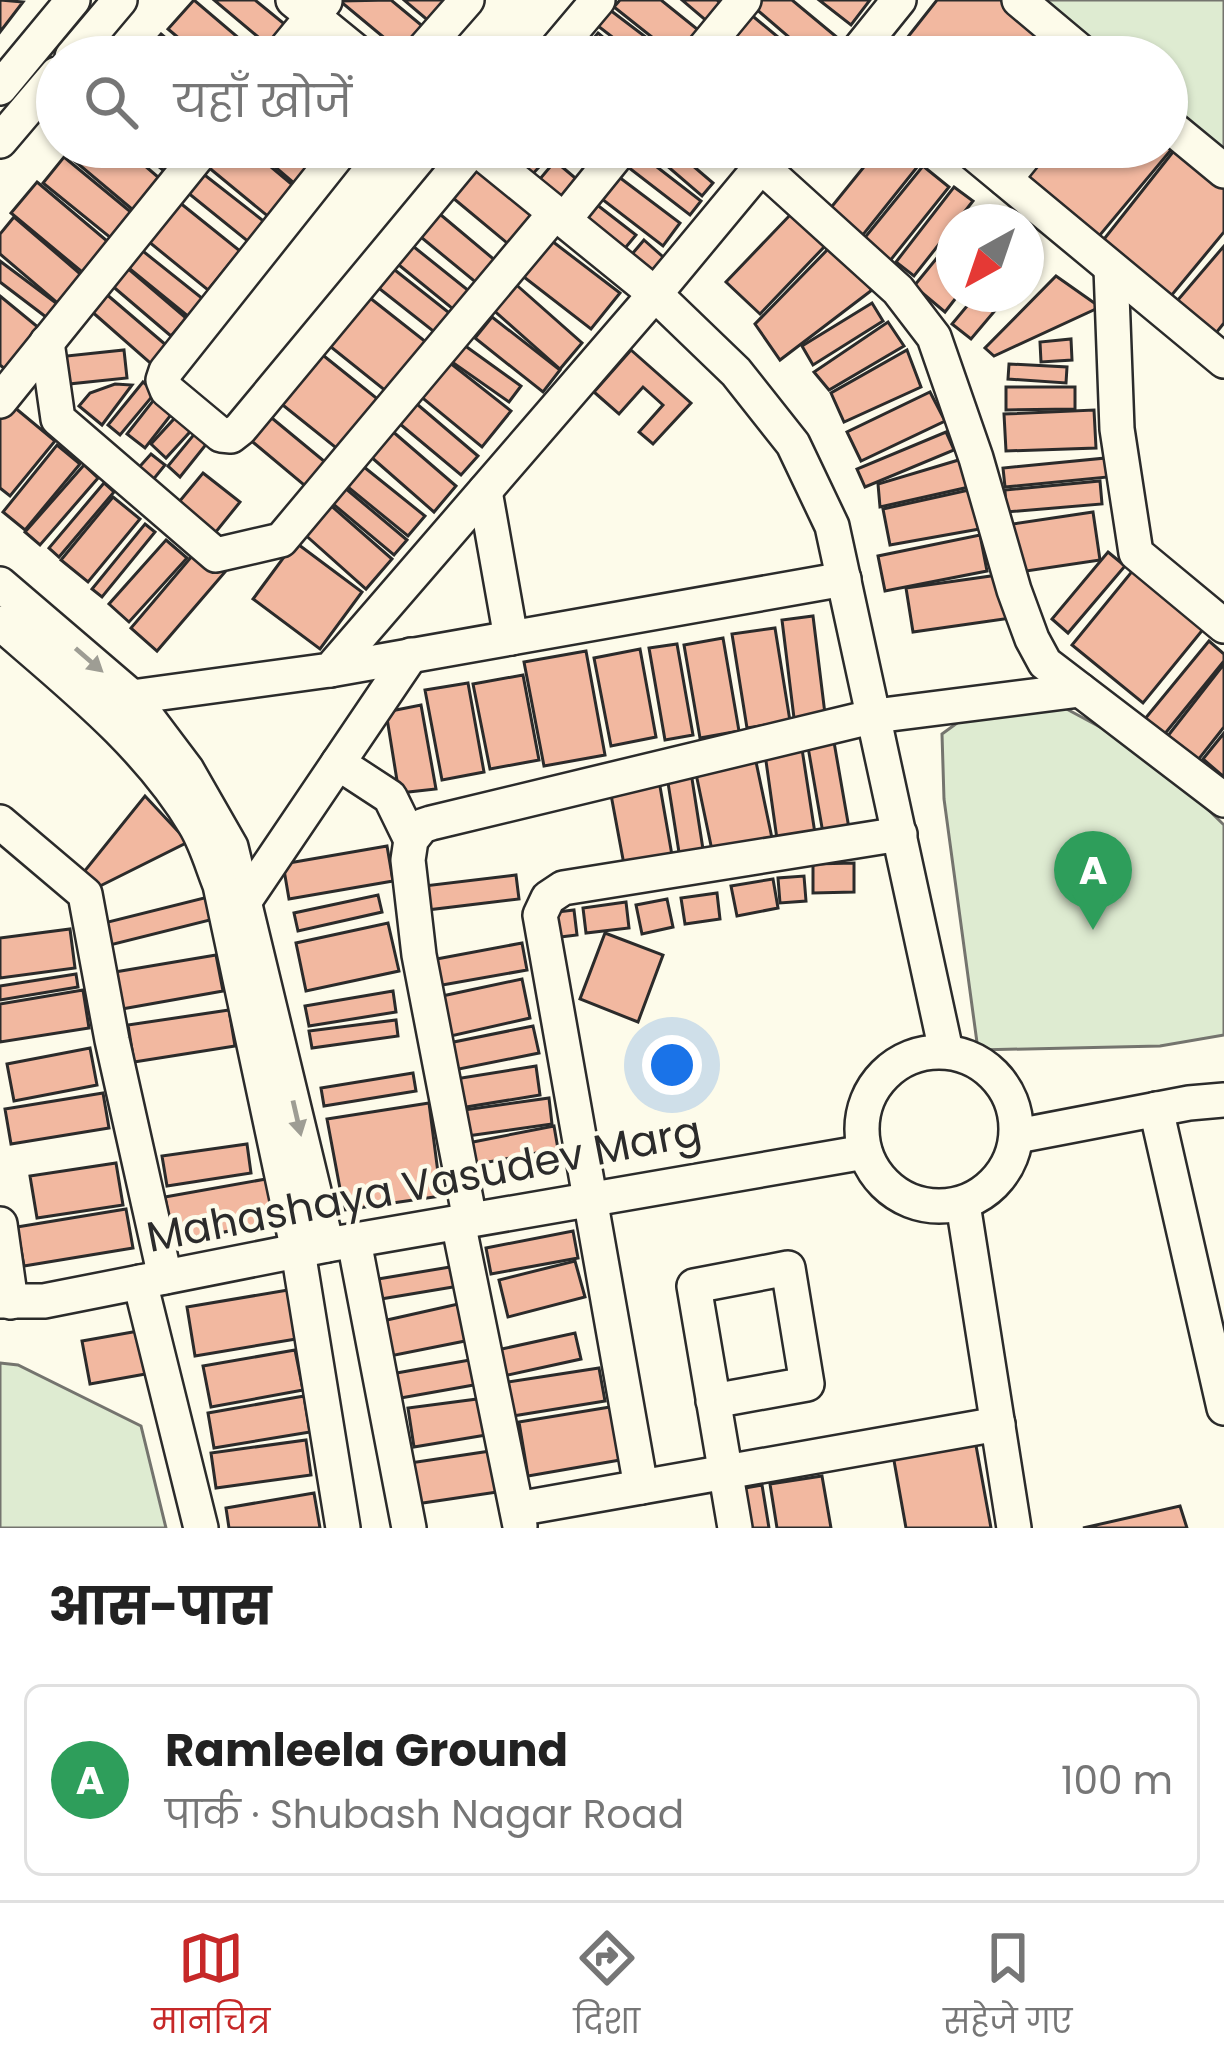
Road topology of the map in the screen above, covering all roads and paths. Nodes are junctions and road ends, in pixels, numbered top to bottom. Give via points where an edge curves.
1 (73, 0) edge
2 (120, 0) edge
3 (467, 0) edge
4 (598, 0) edge
5 (744, 0) edge
6 (899, 0) edge
7 (1019, 0) edge
8 (310, 5) edge
9 (43, 36) edge
10 (90, 36) edge
11 (292, 36) edge
12 (342, 36) edge
13 (435, 36) edge
14 (568, 36) edge
15 (714, 36) edge
16 (871, 36) edge
17 (1063, 36) edge
18 (36, 45) edge
19 (0, 88) edge
20 (36, 99) edge
21 (0, 141) edge
22 (1188, 141) edge
23 (188, 168) edge
24 (327, 168) edge
25 (457, 168) edge
26 (500, 168) edge
27 (604, 168) edge
28 (760, 168) edge
29 (780, 168) edge
30 (992, 168) edge
31 (1014, 168) edge
32 (1224, 171) edge
33 (1005, 179) junction
34 (559, 217) junction
35 (1112, 268) junction
36 (656, 294) junction
37 (47, 342) junction
38 (1224, 362) edge
39 (0, 401) edge
40 (485, 491) junction
41 (844, 578) junction
42 (0, 584) edge
43 (0, 623) edge
44 (1224, 626) edge
45 (512, 638) junction
46 (411, 655) junction
47 (330, 670) junction
48 (1080, 690) junction
49 (133, 697) junction
50 (875, 716) junction
51 (338, 763) junction
52 (1224, 799) edge
53 (0, 822) edge
54 (900, 834) junction
55 (411, 840) junction
56 (246, 899) junction
57 (946, 1051) junction
58 (1224, 1100) edge
59 (1156, 1109) junction
60 (1017, 1136) junction
61 (865, 1152) junction
62 (588, 1198) junction
63 (963, 1204) junction
64 (464, 1221) junction
65 (0, 1224) edge
66 (327, 1246) junction
67 (152, 1280) junction
68 (5, 1301) edge
69 (713, 1401) junction
70 (1224, 1408) edge
71 (998, 1424) junction
72 (725, 1472) junction
73 (641, 1487) junction
74 (519, 1519) edge
75 (201, 1528) edge
76 (343, 1528) edge
77 (409, 1528) edge
78 (734, 1528) edge
79 (1014, 1528) edge

1 - 9 street
2 - 10 street
3 - 13 street
4 - 14 street
5 - 15 street
6 - 16 street
7 - 17 street
8 - 11 street
8 - 12 street
18 - 19 street
20 - 21 street
22 - 32 street
23 - 37 street
24 - 25 street via 166,371 167,390 221,435 240,429
26 - 34 street
27 - 34 street
28 - 36 street
29 - 48 street via 934,337 1032,639 1045,663
30 - 33 street
31 - 33 street
33 - 35 street
34 - 36 street
34 - 37 street via 281,540 216,555 58,419
35 - 38 street
35 - 44 street via 1117,429 1136,554
36 - 40 street
36 - 41 street via 736,372 793,444 832,526
37 - 39 street
40 - 45 street
40 - 47 street
41 - 45 street
41 - 50 street
42 -> 49 street
43 - 66 street via 118,731 198,829
45 - 46 street
46 - 47 street
46 - 51 street
47 - 49 street
48 - 50 street
48 - 52 street
49 - 56 street via 188,770 231,847
50 - 54 street
50 - 55 street via 431,823
51 - 55 street via 391,797
51 - 56 street
53 - 67 street via 85,894
54 - 57 street
54 - 62 street via 562,887 548,898 540,915
55 - 64 street via 419,955
56 -> 66 street
57 - 60 street via 999,1079
57 - 61 street via 916,1054 889,1069 861,1122
58 - 59 street
59 - 60 street
59 - 70 street
60 - 63 street via 1009,1165
61 - 62 street, Mahashaya Vasudev Marg
61 - 63 street via 879,1179 903,1198 932,1207
62 - 64 street, Mahashaya Vasudev Marg
62 - 73 street
63 - 71 street
64 - 66 street, Mahashaya Vasudev Marg
64 - 74 street
65 - 68 street
66 - 67 street, Mahashaya Vasudev Marg
66 - 76 street
66 - 77 street
67 - 68 street, Mahashaya Vasudev Marg
67 - 75 street
69 - 69 street via 694,1286 788,1268 807,1384
69 - 72 street
71 - 72 street
71 - 79 street
72 - 73 street
72 - 78 street
73 - 74 street

